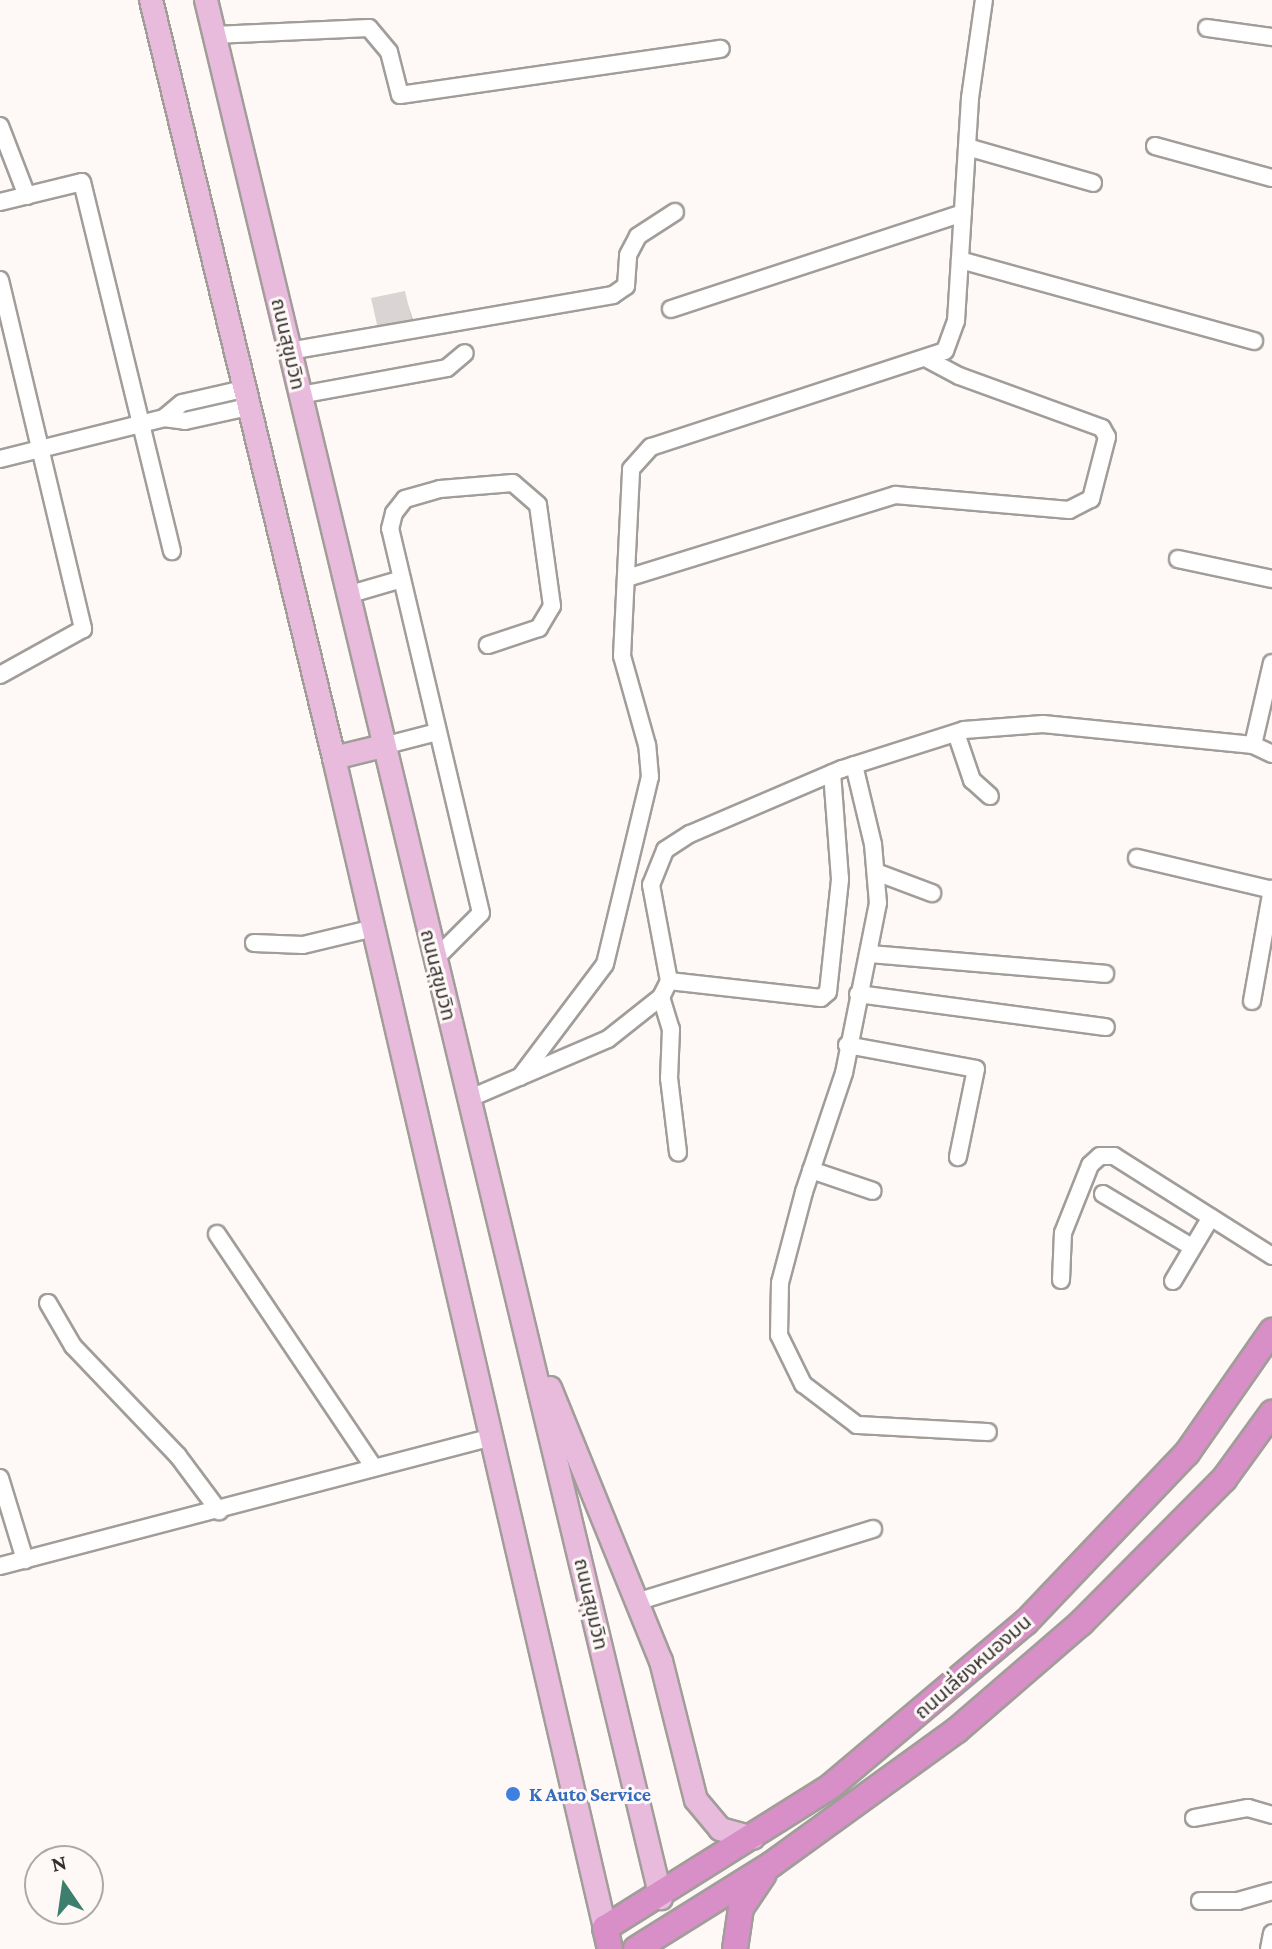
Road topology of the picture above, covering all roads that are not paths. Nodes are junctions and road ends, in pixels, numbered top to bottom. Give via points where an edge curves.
1 (151, 0) edge
2 (206, 0) edge
3 (984, 0) edge
4 (1207, 28) dead end
5 (214, 35) junction
6 (1272, 37) edge
7 (721, 49) dead end
8 (0, 126) edge
9 (1155, 146) dead end
10 (967, 147) junction
11 (1272, 178) edge
12 (1093, 183) dead end
13 (27, 196) junction
14 (0, 202) edge
15 (675, 212) dead end
16 (963, 213) junction
17 (960, 260) junction
18 (0, 280) edge
19 (671, 309) dead end
20 (1254, 341) dead end
21 (289, 351) junction
22 (465, 353) dead end
23 (929, 360) junction
24 (300, 395) junction
25 (246, 398) junction
26 (141, 424) junction
27 (38, 450) junction
28 (0, 459) edge
29 (172, 551) dead end
30 (1178, 559) dead end
31 (627, 578) junction
32 (402, 579) junction
33 (1272, 579) edge
34 (347, 595) junction
35 (488, 645) dead end
36 (1272, 663) edge
37 (0, 675) edge
38 (437, 732) junction
39 (956, 733) junction
40 (1253, 745) junction
41 (383, 746) junction
42 (1272, 754) edge
43 (334, 758) junction
44 (854, 765) junction
45 (832, 773) junction
46 (990, 796) dead end
47 (1137, 858) dead end
48 (876, 872) junction
49 (1272, 890) edge
50 (932, 893) dead end
51 (374, 928) junction
52 (254, 943) dead end
53 (869, 954) junction
54 (434, 960) junction
55 (1105, 974) dead end
56 (669, 981) junction
57 (858, 994) junction
58 (661, 997) junction
59 (1252, 1001) dead end
60 (1106, 1027) dead end
61 (847, 1045) junction
62 (520, 1077) junction
63 (468, 1099) junction
64 (678, 1152) dead end
65 (958, 1157) dead end
66 (811, 1170) junction
67 (873, 1191) dead end
68 (1103, 1194) dead end
69 (1211, 1217) junction
70 (217, 1234) dead end
71 (1192, 1247) junction
72 (1272, 1256) edge
73 (1061, 1280) dead end
74 (1173, 1281) dead end
75 (48, 1303) dead end
76 (1272, 1331) edge
77 (527, 1335) junction
78 (1272, 1413) edge
79 (988, 1432) dead end
80 (492, 1437) junction
81 (373, 1466) junction
82 (0, 1478) edge
83 (219, 1511) junction
84 (873, 1529) dead end
85 (25, 1560) junction
86 (0, 1566) edge
87 (636, 1602) junction
88 (1272, 1815) edge
89 (1194, 1818) dead end
90 (753, 1838) junction
91 (772, 1864) junction
92 (1272, 1891) edge
93 (661, 1898) junction
94 (1200, 1901) dead end
95 (1272, 1933) edge
96 (608, 1939) edge
97 (670, 1941) edge
98 (636, 1949) edge
99 (735, 1949) edge
100 (1269, 1949) edge

1 - 25 main road
2 - 5 main road, ถนนสุขุมวิท
3 - 10 street
4 - 6 street
5 - 7 street via 369,28 389,52 400,95
5 - 21 main road, ถนนสุขุมวิท
8 - 13 street
9 - 11 street
10 - 12 street
10 - 16 street
13 - 14 street
13 - 26 street via 82,182
15 - 21 street via 638,236 628,255 626,286 613,295
16 - 17 street
16 - 19 street
17 - 20 street
17 - 23 street via 952,340
18 - 27 street
21 - 24 main road, ถนนสุขุมวิท
22 - 24 street via 447,368
23 - 31 street via 651,447 631,469
23 - 31 street via 1102,428 1107,437 1091,499 1069,510 895,495
24 - 34 main road, ถนนสุขุมวิท
25 - 26 street via 185,421 164,418
25 - 43 main road
26 - 27 street
26 - 29 street
27 - 28 street
27 - 37 street via 83,629
30 - 33 street
31 - 62 street via 622,656 647,745 650,777 605,964
32 - 34 street
32 - 35 street via 390,529 405,499 440,489 513,483 526,490 538,505 552,606 539,628
32 - 38 street
34 - 41 main road, ถนนสุขุมวิท
36 - 40 street
38 - 41 street
38 - 54 street via 481,913
39 - 40 street via 1043,724
39 - 44 street
39 - 46 street via 972,780
40 - 42 street
41 - 43 main road
41 - 54 main road, ถนนสุขุมวิท
43 - 51 main road
44 - 45 street
44 - 48 street
45 - 56 street via 690,834 665,850 651,885
45 - 56 street via 840,879 828,992 821,998
47 - 49 street
48 - 50 street
48 - 53 street via 878,903
49 - 59 street
51 - 52 street via 303,945
51 - 80 main road
53 - 55 street
53 - 57 street
54 - 63 main road, ถนนสุขุมวิท
56 - 58 street
57 - 60 street
57 - 61 street
58 - 62 street via 608,1039
58 - 64 street via 671,1029 670,1092
61 - 65 street via 976,1069
61 - 66 street via 844,1073
62 - 63 street
63 - 77 main road, ถนนสุขุมวิท
66 - 67 street
66 - 79 street via 780,1283 779,1335 803,1384 857,1425
68 - 71 street
69 - 71 street
69 - 72 street
69 - 73 street via 1114,1156 1100,1156 1090,1165 1063,1233
70 - 81 street
71 - 74 street
75 - 83 street via 73,1346 178,1456
76 - 90 highway, ถนนเลี่ยงหนองมน via 1187,1453 1026,1622 831,1786
77 - 87 main road
77 - 93 main road, ถนนสุขุมวิท
78 - 91 highway, ถนนเลี่ยงหนองมน via 1224,1479 1081,1623 957,1730
80 - 81 street
80 - 96 main road
81 - 83 street
82 - 85 street
83 - 85 street
84 - 87 street
85 - 86 street
87 - 90 main road via 661,1661 703,1815 720,1829
88 - 89 street via 1248,1808
90 - 93 highway, ถนนเลี่ยงหนองมน
91 - 97 highway, ถนนเลี่ยงหนองมน
91 - 99 highway via 741,1908
92 - 94 street via 1238,1901
93 - 96 highway, ถนนเลี่ยงหนองมน
93 - 97 highway, ถนนสุขุมวิท
95 - 100 street
97 - 98 highway, ถนนเลี่ยงหนองมน

